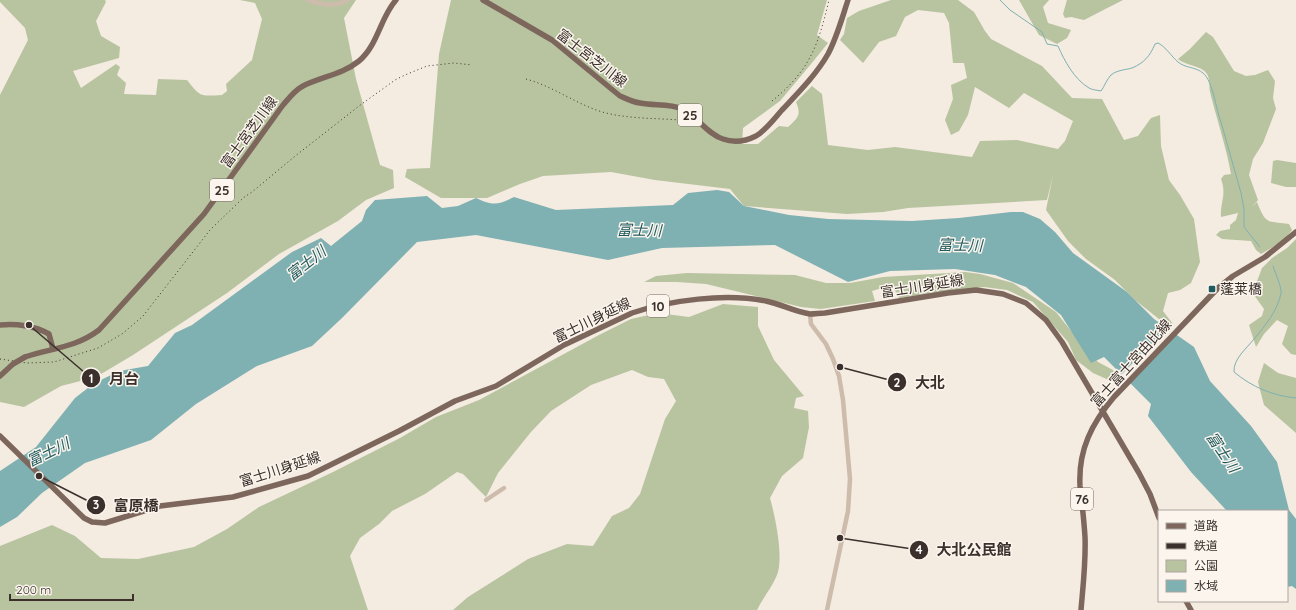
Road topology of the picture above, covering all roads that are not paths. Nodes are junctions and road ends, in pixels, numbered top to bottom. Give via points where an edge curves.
1 (308, 0) edge
2 (346, 0) edge
3 (396, 0) edge
4 (483, 0) edge
5 (848, 0) edge
6 (1296, 232) edge
7 (810, 314) junction
8 (0, 325) edge
9 (53, 350) junction
10 (0, 376) edge
11 (1102, 411) junction
12 (0, 436) edge
13 (504, 488) dead end
14 (486, 500) dead end
15 (1158, 515) edge
16 (826, 610) edge
17 (1081, 610) edge

1 - 2 street via 331,5
3 - 9 main road, 富士宮芝川線 / 25 via 374,41 359,61 302,86 283,105 204,214 99,330 74,345
4 - 5 main road, 富士宮芝川線 / 25 via 552,40 620,96 640,104 682,109 710,132 723,139 737,141 757,135 768,126 821,65 832,44
6 - 11 main road, 富士富士宮由比線 / 76 via 1266,257 1218,288
7 - 11 main road, 富士川身延線 / 10 via 962,291 1003,294 1026,303 1053,327
7 - 12 main road, 富士川身延線 / 10 via 765,301 721,297 644,309 564,345 496,386 455,401 308,476 233,497 160,506 104,523 84,518
7 - 16 street via 811,324 828,349 839,376 850,479 848,511
8 - 9 main road via 15,324 44,331 49,334
9 - 10 main road, 富士宮芝川線 / 25, bridge via 26,357 13,364
11 - 15 main road, 富士川身延線 / 10 via 1137,469
11 - 17 main road, 富士富士宮由比線 / 76 via 1087,439 1080,470 1085,552
13 - 14 street

